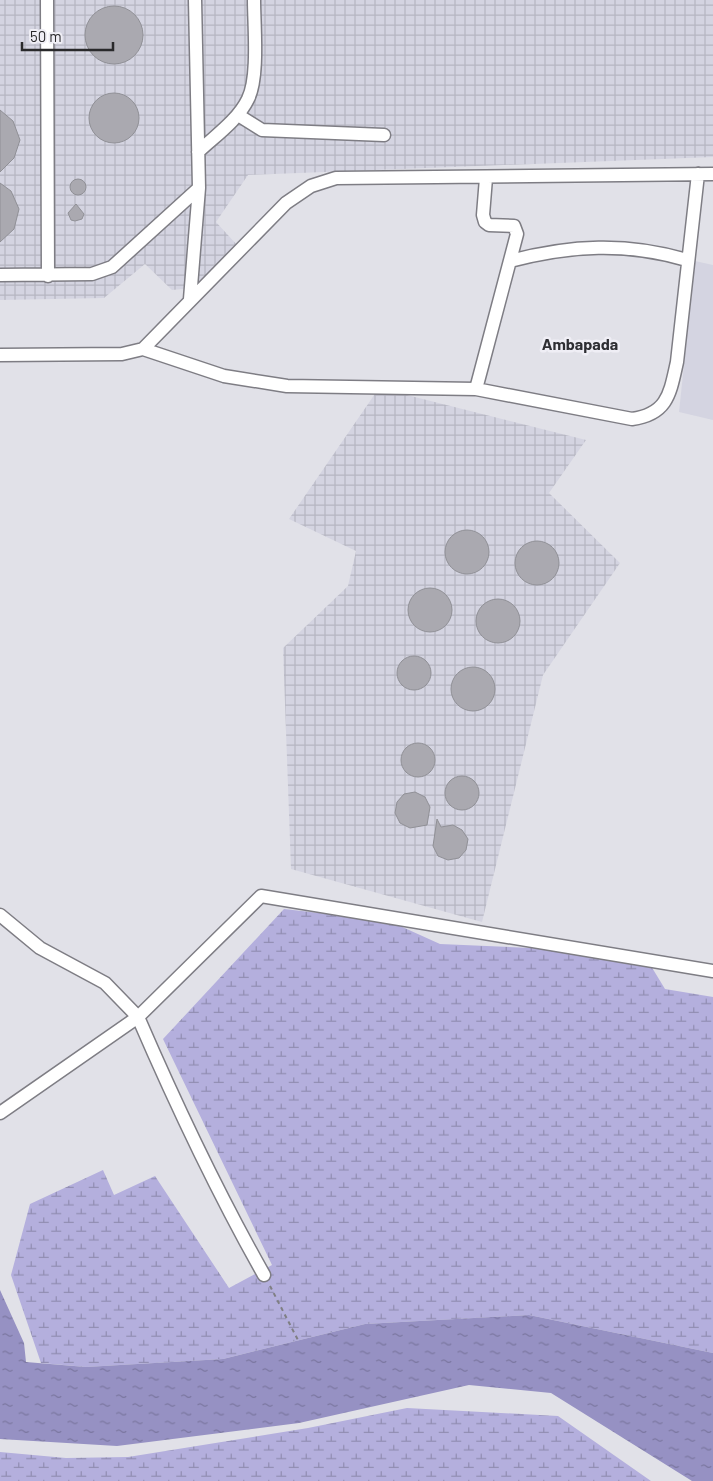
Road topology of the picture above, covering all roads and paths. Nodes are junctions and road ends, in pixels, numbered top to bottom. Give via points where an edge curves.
1 (47, 0) edge
2 (195, 0) edge
3 (254, 0) edge
4 (238, 115) junction
5 (384, 135) dead end
6 (198, 152) junction
7 (698, 174) junction
8 (713, 174) edge
9 (486, 178) junction
10 (199, 188) junction
11 (687, 260) junction
12 (510, 261) junction
13 (0, 275) edge
14 (48, 276) junction
15 (190, 299) junction
16 (143, 349) junction
17 (0, 355) edge
18 (476, 388) junction
19 (0, 915) edge
20 (713, 971) edge
21 (138, 1017) junction
22 (0, 1112) edge
23 (264, 1275) joint
24 (299, 1342) dead end

1 - 14 street
2 - 6 street
3 - 4 street via 254,79 249,99
4 - 5 street via 262,130
4 - 6 street
6 - 10 street
7 - 8 street
7 - 9 street
7 - 11 street
9 - 12 street via 485,222 516,229
9 - 15 street via 384,175 336,178 311,186 286,203
10 - 14 street via 112,267 92,274
10 - 15 street
11 - 12 street via 630,247 585,247 539,253
11 - 18 street via 677,362 670,392 649,417 632,420
12 - 18 street
13 - 14 street
15 - 16 street
16 - 17 street via 122,354
16 - 18 street via 224,376 287,386
19 - 21 street via 40,948 105,983
20 - 21 street via 261,896
21 - 22 street
21 - 23 street via 168,1087
23 - 24 path

